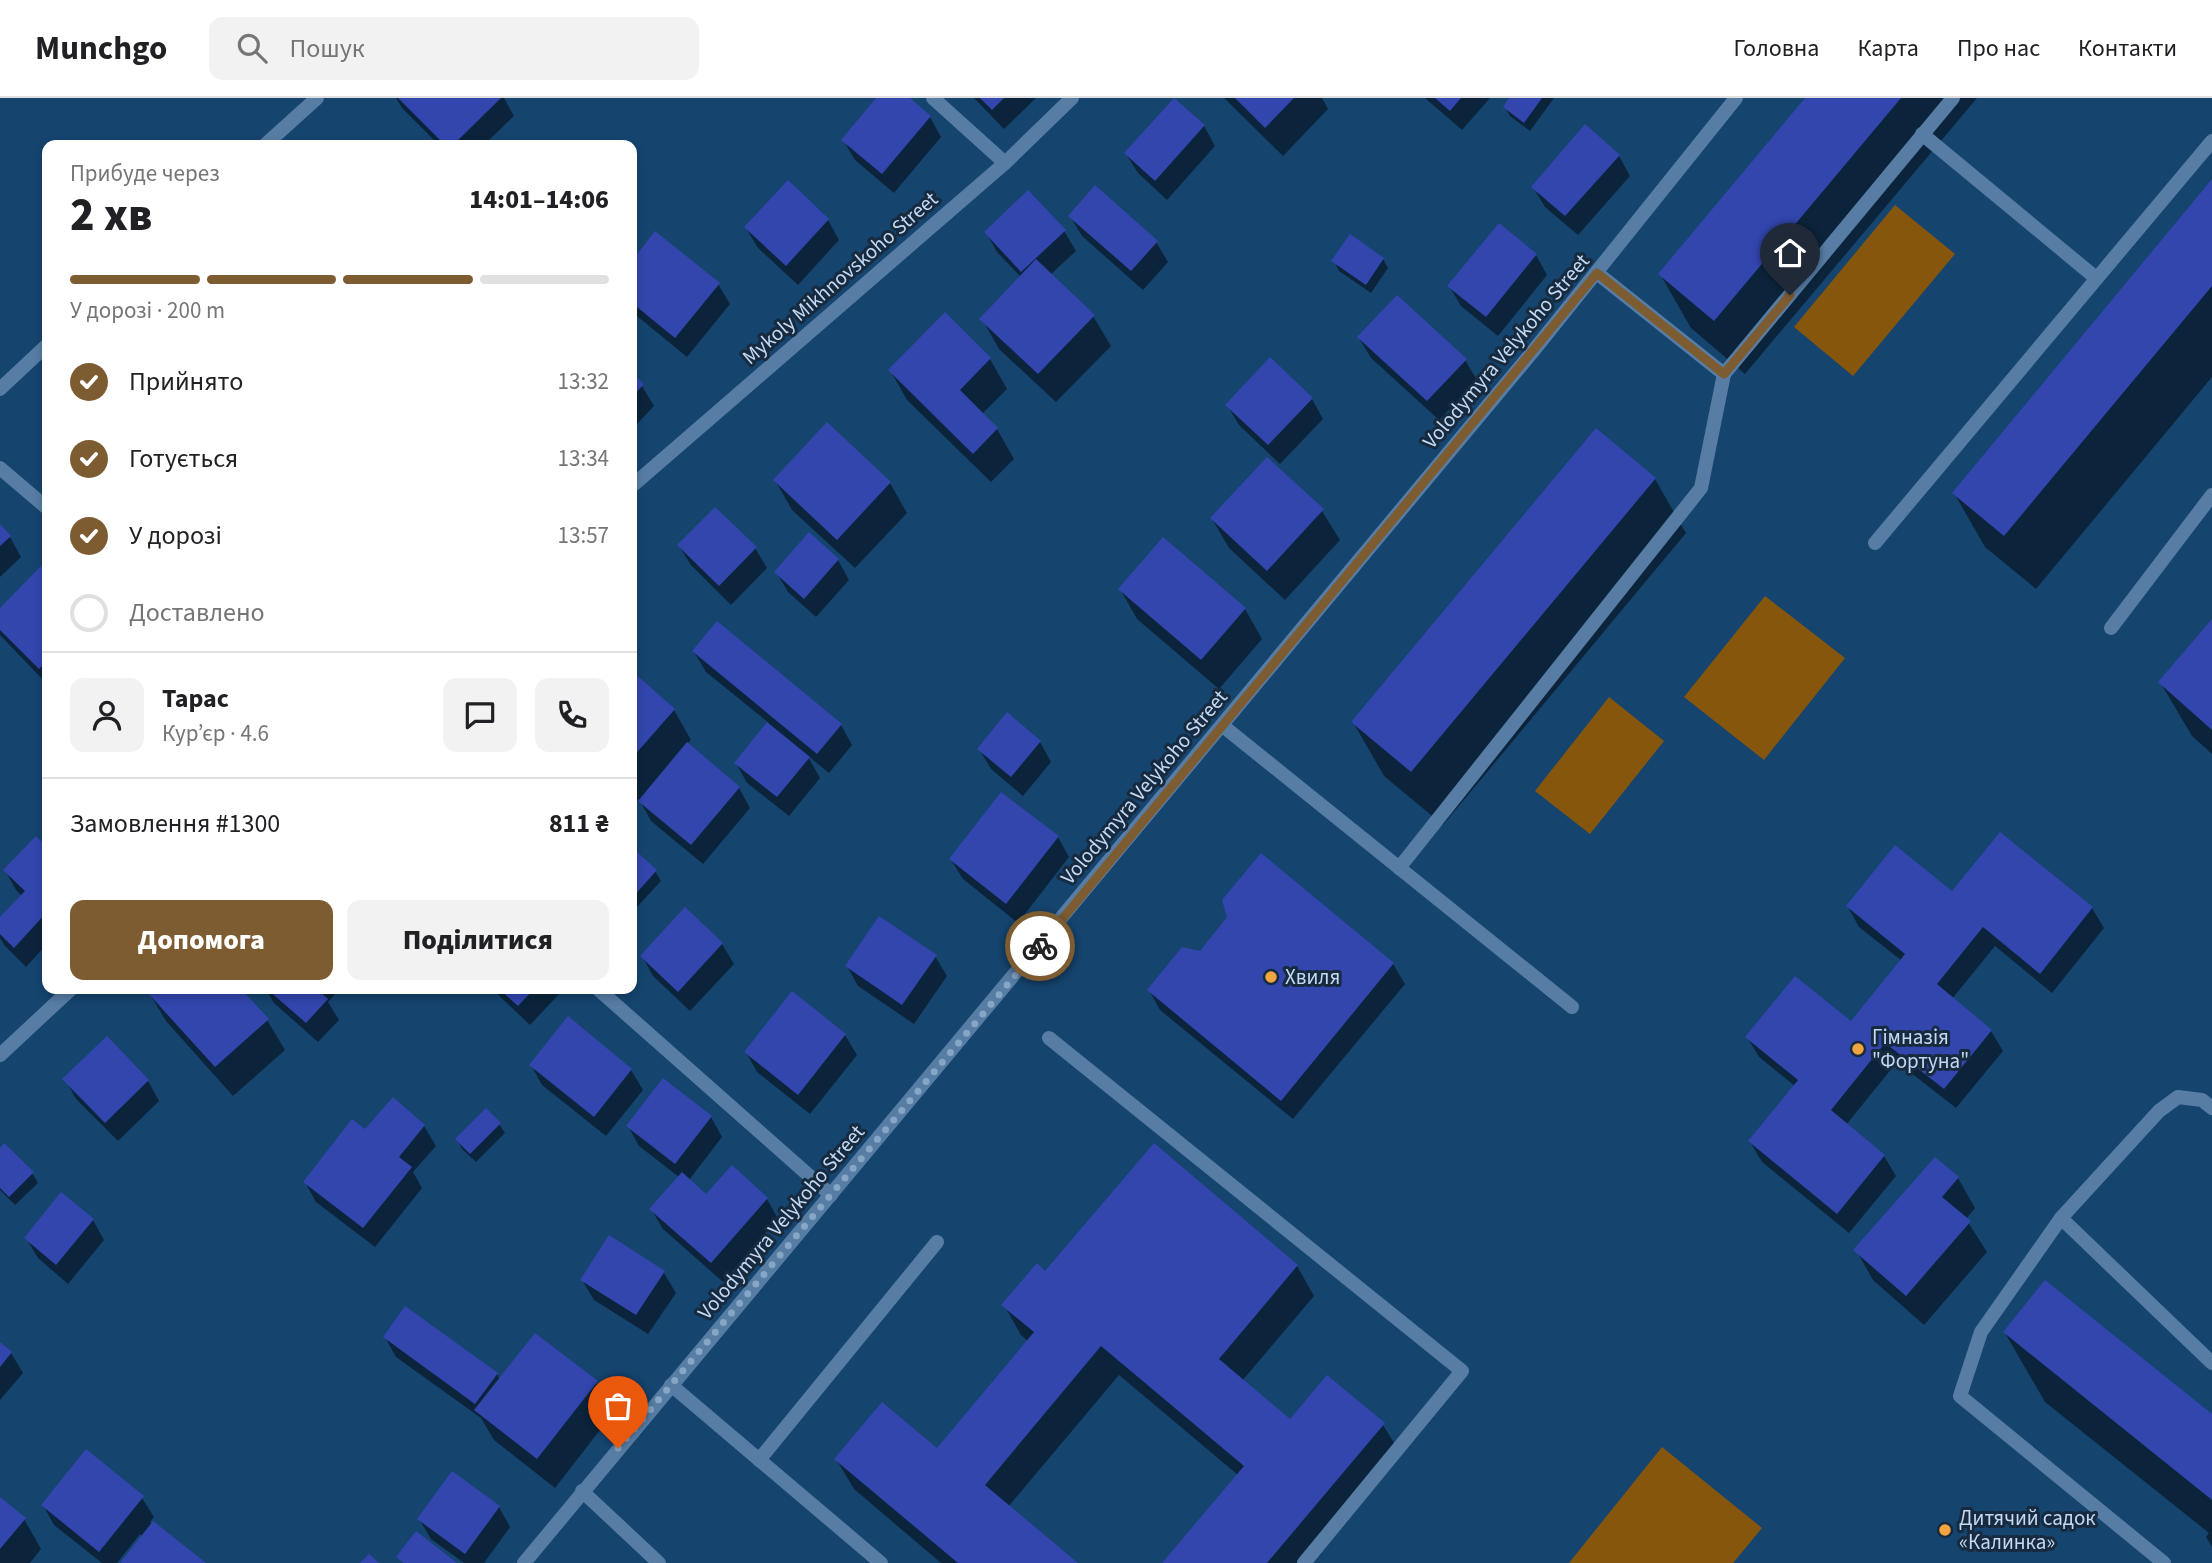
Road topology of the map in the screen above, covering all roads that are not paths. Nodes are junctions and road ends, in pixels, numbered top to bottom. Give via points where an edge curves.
1 (317, 98) edge
2 (933, 98) edge
3 (1072, 98) edge
4 (1736, 98) edge
5 (1952, 98) edge
6 (1922, 134) junction
7 (271, 140) edge
8 (2212, 141) edge
9 (1005, 163) junction
10 (1597, 273) junction
11 (2096, 278) junction
12 (42, 350) edge
13 (1724, 374) junction
14 (0, 389) edge
15 (0, 468) edge
16 (637, 482) edge
17 (2212, 495) edge
18 (42, 504) edge
19 (1875, 543) dead end
20 (2111, 628) dead end
21 (1223, 726) junction
22 (1399, 868) junction
23 (66, 994) edge
24 (604, 994) edge
25 (1572, 1007) dead end
26 (1049, 1038) dead end
27 (0, 1055) edge
28 (2212, 1108) edge
29 (831, 1195) junction
30 (2061, 1218) junction
31 (937, 1242) dead end
32 (2212, 1363) edge
33 (671, 1385) junction
34 (759, 1460) junction
35 (582, 1491) junction
36 (524, 1563) edge
37 (659, 1563) edge
38 (881, 1563) edge
39 (1304, 1563) edge
40 (2164, 1563) edge

1 - 7 street
2 - 9 street
3 - 9 street, Mykoly Mikhnovskoho Street
4 - 10 street, Volodymyra Velykoho Street
5 - 6 street
6 - 11 street
6 - 13 street
8 - 11 street
9 - 16 street, Mykoly Mikhnovskoho Street
10 - 13 street
10 - 21 street, Volodymyra Velykoho Street
11 - 19 street
12 - 14 street
13 - 22 street via 1701,488
15 - 18 street
17 - 20 street
21 - 22 street
21 - 29 street, Volodymyra Velykoho Street
22 - 25 street
23 - 27 street
24 - 29 street
26 - 39 street via 1462,1371
28 - 30 street via 2202,1100 2178,1097 2159,1111
29 - 33 street, Volodymyra Velykoho Street
30 - 32 street
30 - 40 street via 1981,1332 1960,1396
31 - 34 street
33 - 34 street
33 - 35 street, Volodymyra Velykoho Street
34 - 38 street
35 - 36 street, Volodymyra Velykoho Street
35 - 37 street

